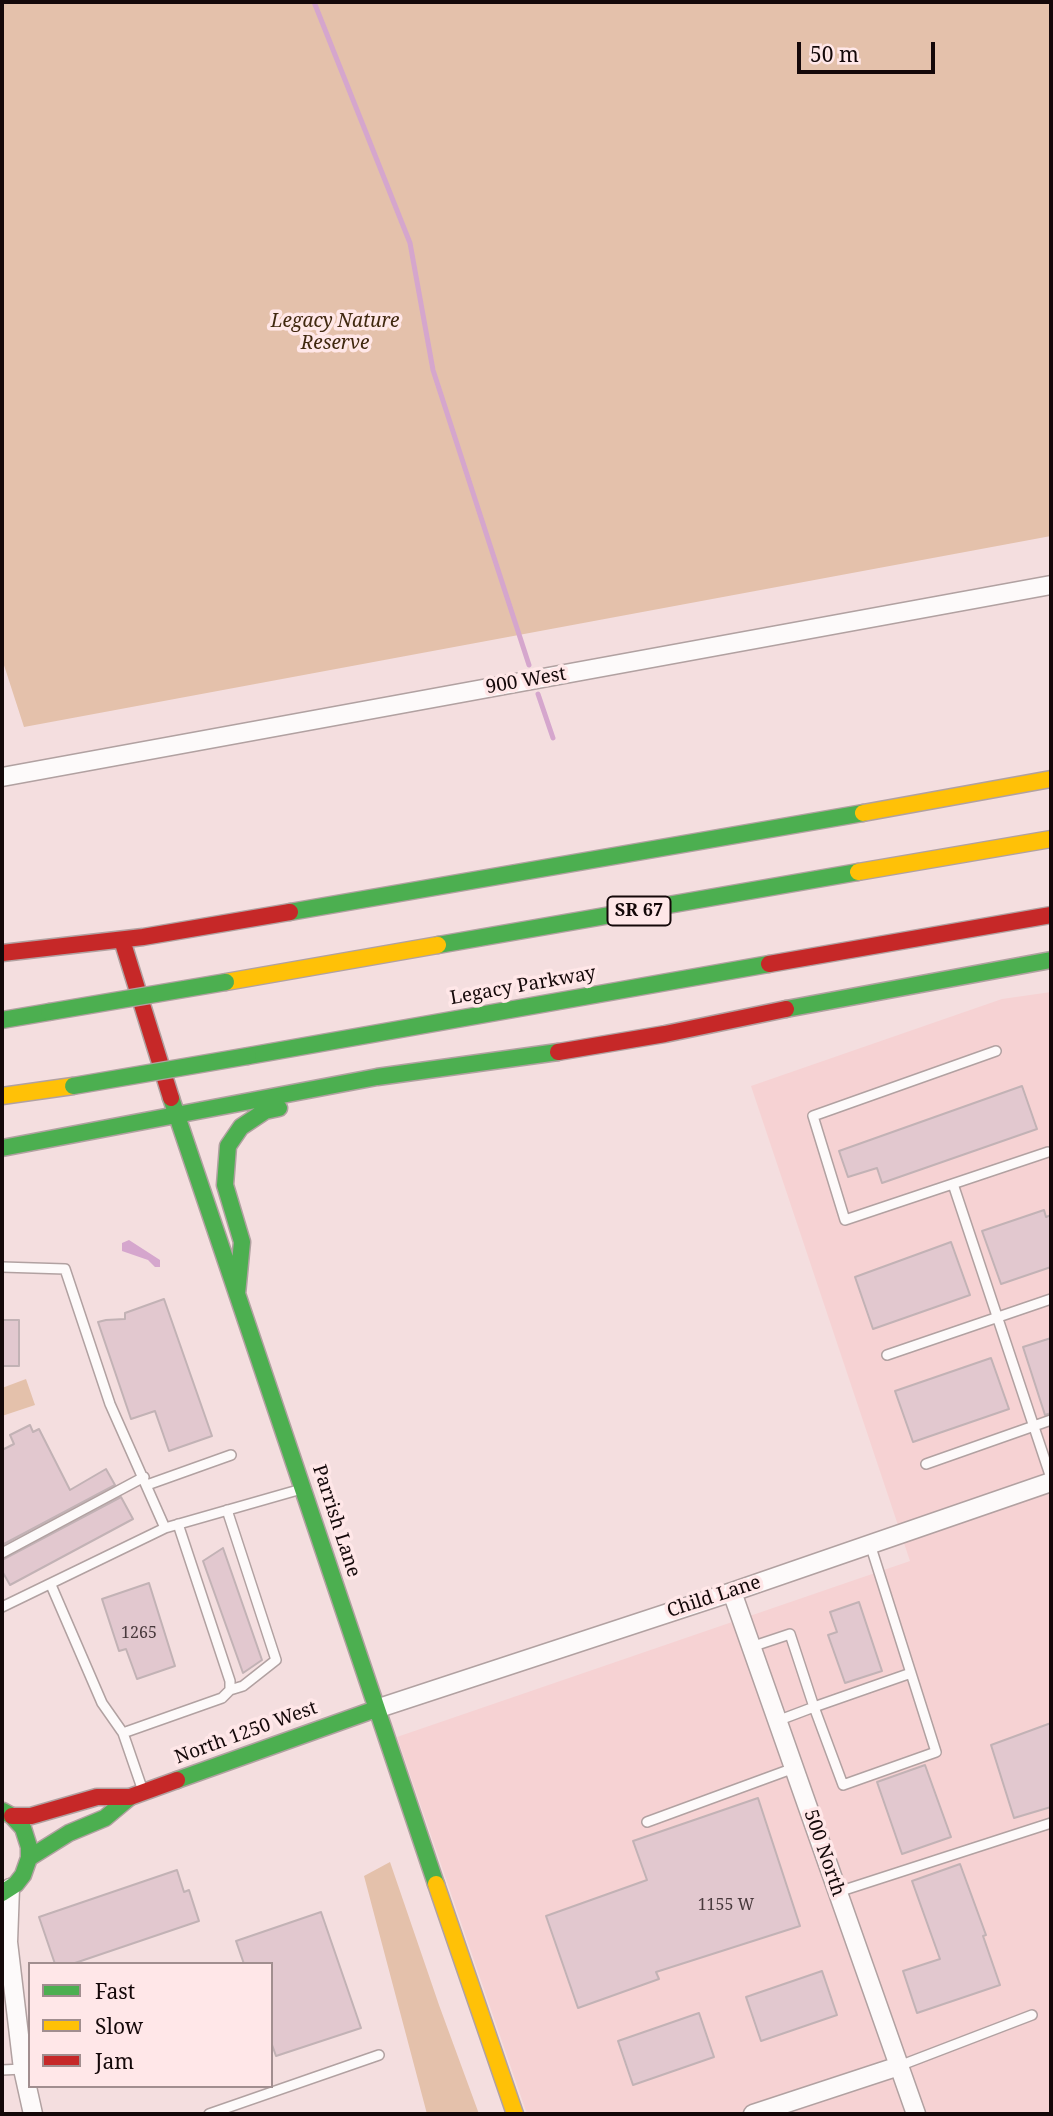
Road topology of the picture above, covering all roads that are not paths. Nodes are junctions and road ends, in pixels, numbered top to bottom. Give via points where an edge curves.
1 (1051, 585) edge
2 (2, 776) edge
3 (1051, 779) edge
4 (1051, 839) edge
5 (1051, 915) edge
6 (122, 940) junction
7 (2, 953) edge
8 (1051, 960) edge
9 (2, 1020) edge
10 (996, 1051) dead end
11 (514, 1060) junction
12 (2, 1096) edge
13 (250, 1101) junction
14 (177, 1116) junction
15 (2, 1148) edge
16 (1048, 1152) dead end
17 (953, 1184) junction
18 (212, 1220) junction
19 (2, 1267) edge
20 (237, 1294) junction
21 (1051, 1298) edge
22 (998, 1317) junction
23 (887, 1355) dead end
24 (1051, 1420) edge
25 (1034, 1426) junction
26 (231, 1455) dead end
27 (926, 1464) dead end
28 (1051, 1480) edge
29 (146, 1481) junction
30 (303, 1488) junction
31 (227, 1510) junction
32 (178, 1524) junction
33 (165, 1528) junction
34 (870, 1544) junction
35 (2, 1553) edge
36 (51, 1585) junction
37 (732, 1592) junction
38 (2, 1607) edge
39 (751, 1647) junction
40 (911, 1674) junction
41 (230, 1690) junction
42 (814, 1707) junction
43 (376, 1709) junction
44 (777, 1721) junction
45 (123, 1733) junction
46 (794, 1768) junction
47 (137, 1794) junction
48 (7, 1813) edge
49 (647, 1822) dead end
50 (1051, 1823) edge
51 (29, 1858) junction
52 (6, 1890) edge
53 (838, 1892) junction
54 (5, 1937) edge
55 (1032, 2015) dead end
56 (379, 2056) dead end
57 (899, 2066) junction
58 (23, 2069) junction
59 (2, 2070) edge
60 (33, 2114) edge
61 (209, 2114) edge
62 (515, 2114) edge
63 (753, 2114) edge
64 (916, 2114) edge

1 - 2 street, 900 West
3 - 6 main road
4 - 9 main road, SR 67, bridge
5 - 12 main road, Legacy Parkway, bridge
6 - 7 main road
6 - 14 main road, Parrish Lane
8 - 11 main road
10 - 17 lane via 813,1116 845,1220
11 - 13 main road via 377,1077
11 - 20 main road via 265,1111 241,1127 228,1146 225,1169 225,1185 242,1242
13 - 14 main road
13 - 18 main road via 237,1109 216,1139 208,1168
14 - 15 main road
14 - 18 main road, Parrish Lane
16 - 17 lane
17 - 22 lane
18 - 20 main road, Parrish Lane
19 - 29 lane via 65,1269 110,1404
20 - 30 main road, Parrish Lane
21 - 22 lane
22 - 23 lane
22 - 25 lane
24 - 25 lane
25 - 27 lane
25 - 28 lane
26 - 29 lane
28 - 34 street, Child Lane
29 - 33 lane
29 - 35 lane
30 - 31 lane
30 - 43 main road, Parrish Lane
31 - 32 lane
31 - 41 lane via 276,1660 243,1686
32 - 33 lane
32 - 41 lane
33 - 36 lane
34 - 37 street, Child Lane
34 - 40 lane
36 - 38 lane
36 - 45 lane via 102,1703
37 - 39 street, 500 North
37 - 43 street, Child Lane
39 - 42 lane via 790,1634
39 - 44 street, 500 North
40 - 42 lane
40 - 42 lane via 936,1752 843,1785
41 - 45 lane via 222,1698
42 - 44 lane
43 - 47 main road, North 1250 West
43 - 62 main road, Parrish Lane
44 - 46 street, 500 North
45 - 47 lane
46 - 49 lane
46 - 53 street, 500 North
47 - 48 main road, North 1250 West via 97,1797 31,1816
47 - 51 main road, North 1250 West via 105,1818
48 - 51 main road via 26,1834
50 - 53 lane
51 - 52 main road via 23,1875
52 - 54 street
53 - 57 street, 500 North
54 - 58 street
55 - 57 lane
56 - 61 lane
57 - 63 street
57 - 64 street, 500 North
58 - 59 lane
58 - 60 street

